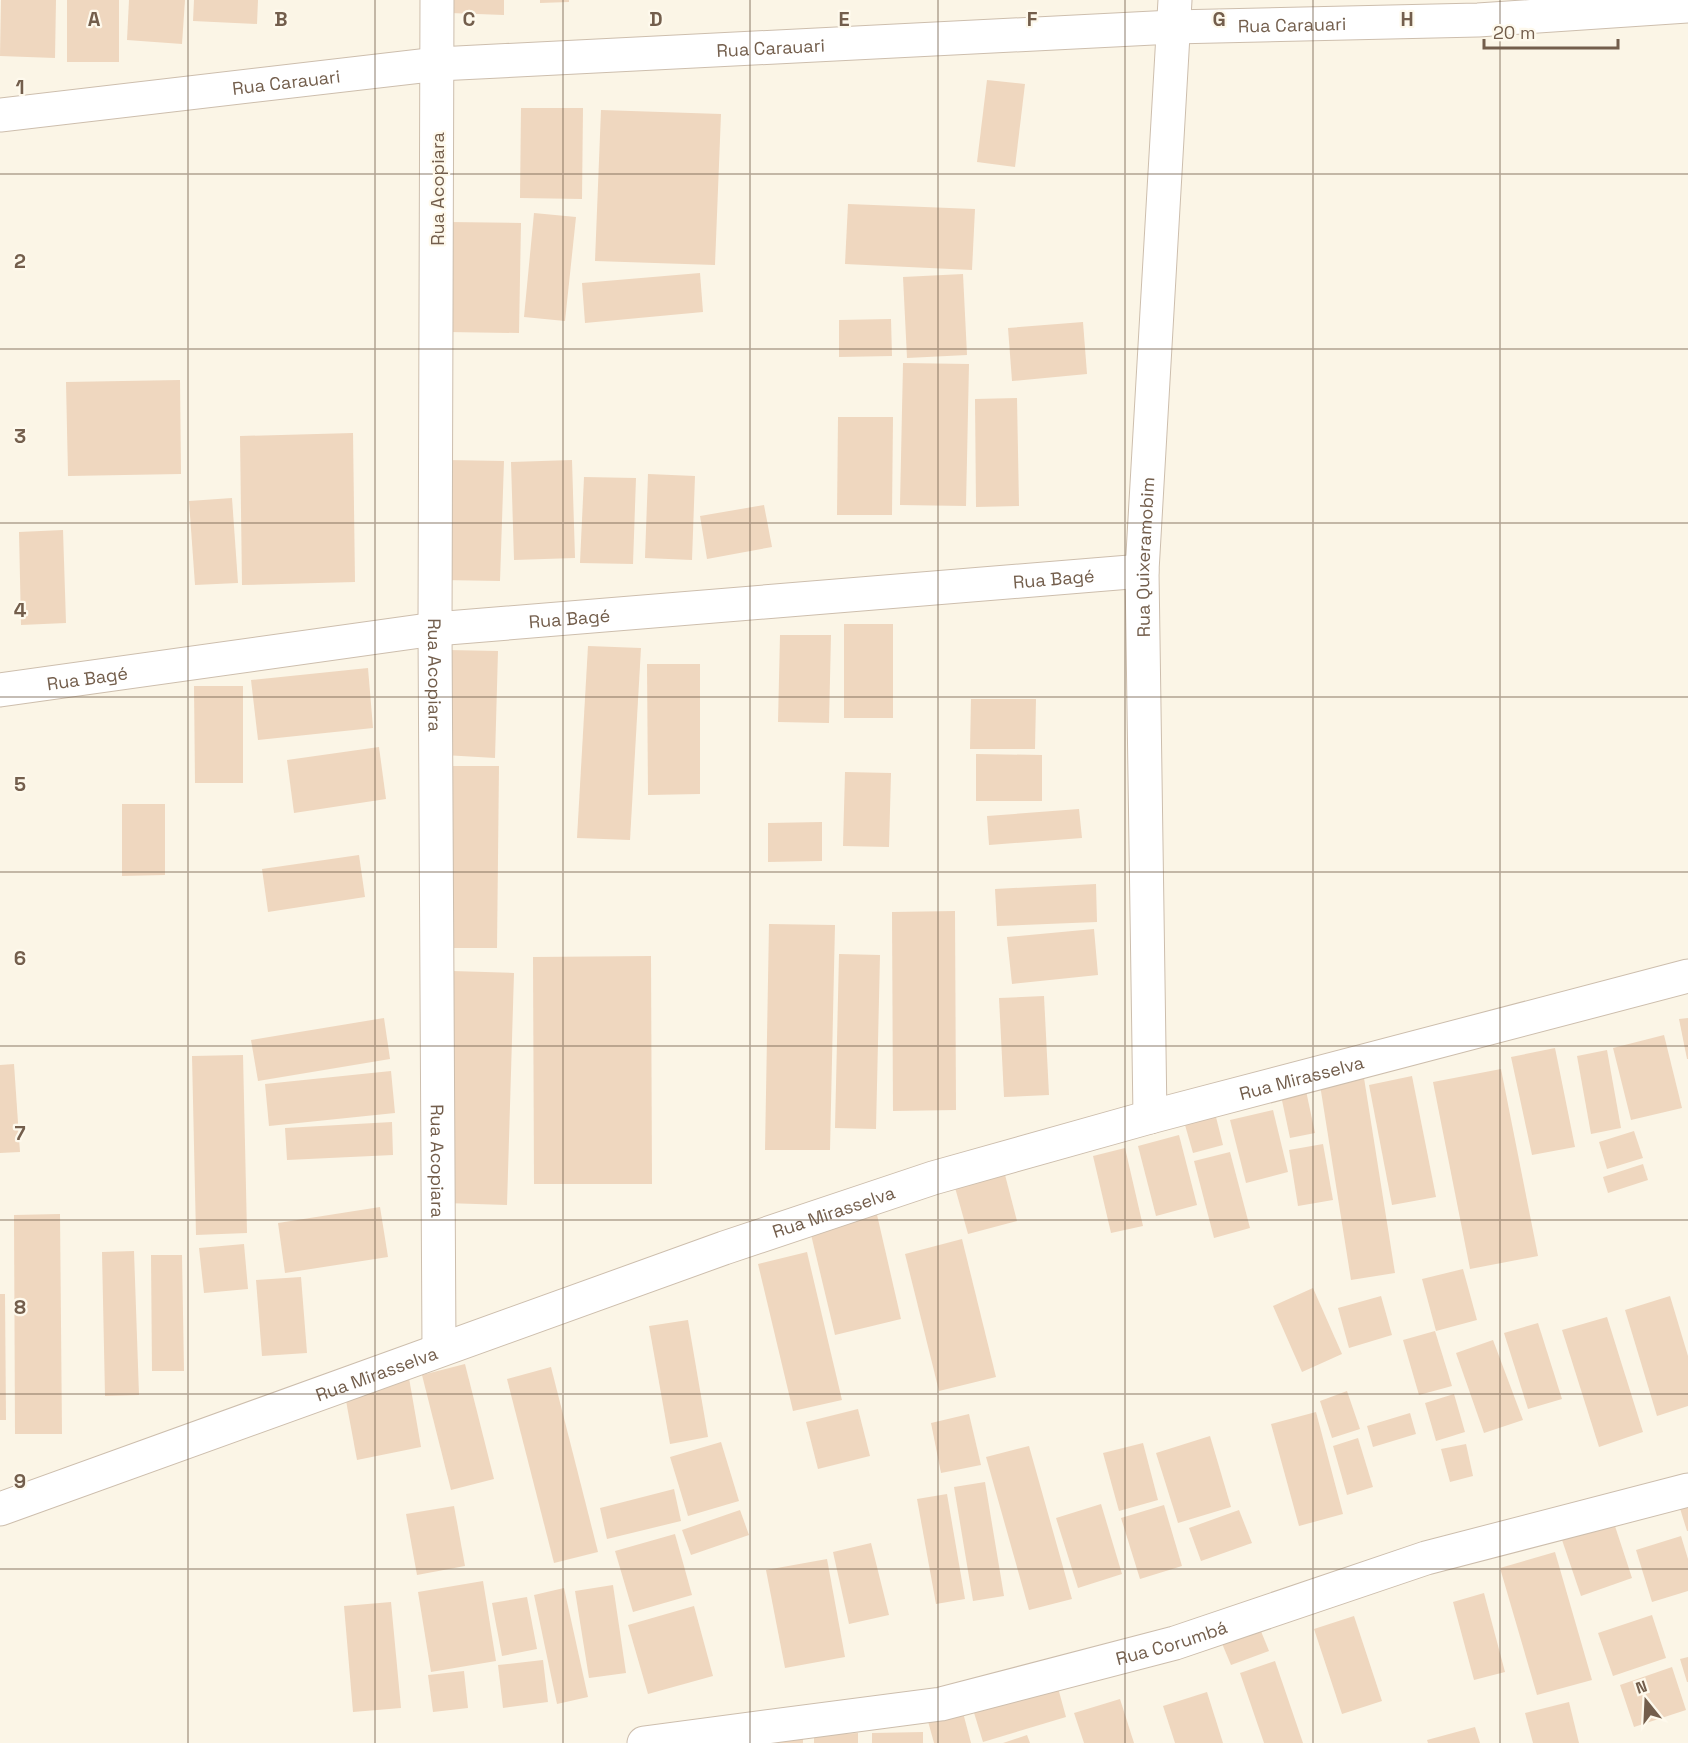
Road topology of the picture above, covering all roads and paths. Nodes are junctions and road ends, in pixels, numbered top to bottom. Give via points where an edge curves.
1 (437, 0) edge
2 (1688, 6) edge
3 (1478, 10) edge
4 (1174, 13) edge
5 (438, 64) junction
6 (0, 115) edge
7 (1142, 571) junction
8 (435, 628) junction
9 (0, 690) edge
10 (1688, 976) edge
11 (1150, 1117) junction
12 (440, 1350) junction
13 (1688, 1490) edge
14 (0, 1509) edge
15 (644, 1743) edge

1 - 5 street, Rua Acopiara
2 - 3 street, Rua Carauari
3 - 4 street, Rua Carauari
4 - 5 street, Rua Carauari
4 - 7 street, Rua Quixeramobim
5 - 6 street, Rua Carauari
5 - 8 street, Rua Acopiara
7 - 8 street, Rua Bagé
7 - 11 street, Rua Quixeramobim
8 - 9 street, Rua Bagé
8 - 12 street, Rua Acopiara
10 - 11 street, Rua Mirasselva
11 - 12 street, Rua Mirasselva via 933,1178
12 - 14 street, Rua Mirasselva
13 - 15 street, Rua Corumbá via 1426,1558 1175,1642 941,1704

